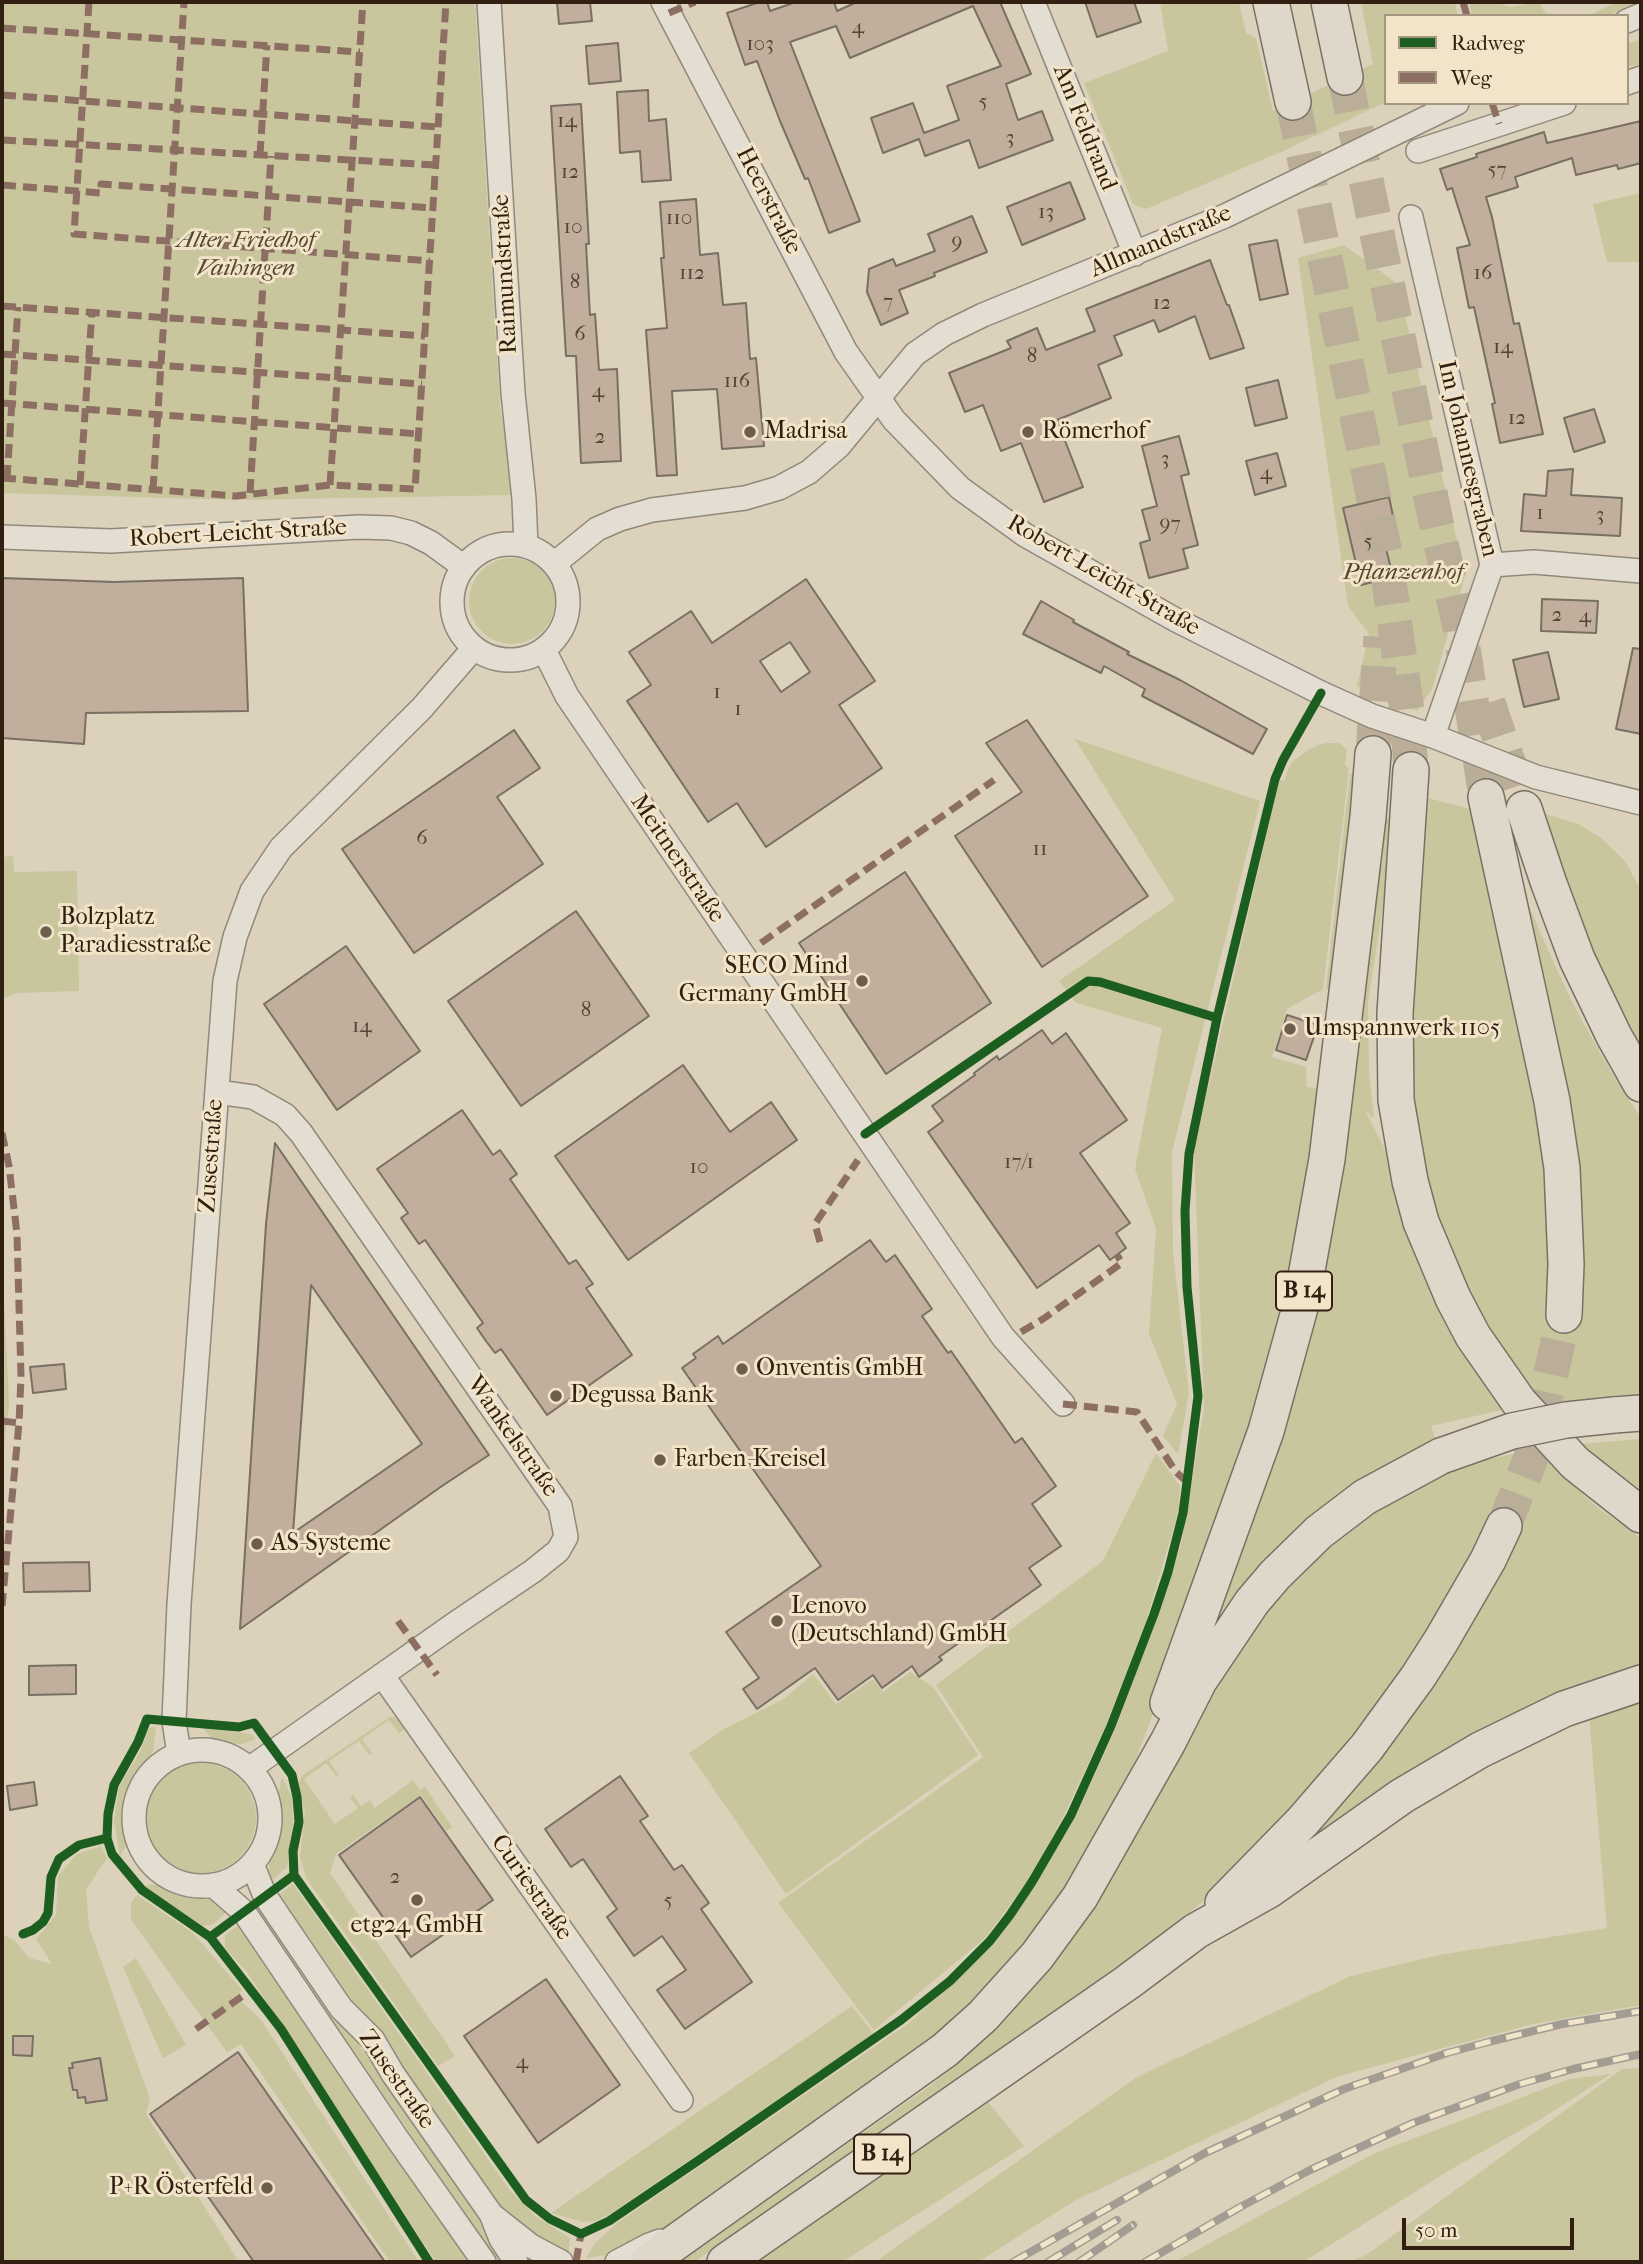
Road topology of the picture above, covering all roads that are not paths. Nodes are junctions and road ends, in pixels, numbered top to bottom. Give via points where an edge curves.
1 (489, 2) edge
2 (663, 2) edge
3 (1033, 2) edge
4 (1271, 2) edge
5 (1329, 2) edge
6 (1345, 77) tunnel mouth
7 (1293, 102) tunnel mouth
8 (1453, 105) edge
9 (1557, 105) edge
10 (1418, 151) dead end
11 (1411, 217) dead end
12 (1135, 254) junction
13 (879, 397) junction
14 (2, 537) edge
15 (526, 546) junction
16 (554, 564) junction
17 (1492, 565) junction
18 (464, 567) junction
19 (1641, 571) edge
20 (474, 648) junction
21 (544, 650) junction
22 (1433, 736) junction
23 (1373, 754) tunnel mouth
24 (1411, 769) tunnel mouth
25 (1486, 797) tunnel mouth
26 (1641, 803) edge
27 (1524, 809) tunnel mouth
28 (1641, 1084) edge
29 (217, 1093) junction
30 (1564, 1315) tunnel mouth
31 (1063, 1404) dead end
32 (1628, 1414) edge
33 (1641, 1515) edge
34 (1504, 1526) tunnel mouth
35 (382, 1675) junction
36 (1641, 1683) edge
37 (179, 1754) junction
38 (248, 1769) junction
39 (1131, 1804) junction
40 (252, 1864) junction
41 (213, 1885) junction
42 (1196, 1931) junction
43 (681, 2100) dead end
44 (491, 2214) junction
45 (687, 2233) junction
46 (484, 2262) edge
47 (516, 2262) edge
48 (561, 2262) edge
49 (617, 2262) edge
50 (648, 2262) edge
51 (725, 2262) edge

1 - 15 street, Raimundstraße
2 - 13 street, Heerstraße via 846,352
3 - 12 street, Am Feldrand
4 - 7 highway
5 - 6 highway
8 - 12 street, Allmandstraße via 1225,216
9 - 10 street
11 - 17 street, Im Johannesgraben
12 - 13 street, Allmandstraße via 944,334 915,354
13 - 16 street via 839,446 809,472 779,488 620,519 597,529
13 - 22 street, Robert-Leicht-Straße via 912,441 960,488 1025,536 1321,693
14 - 18 street, Robert-Leicht-Straße via 111,541 391,528 431,543
15 - 16 street
15 - 18 street via 492,547
16 - 21 street via 568,592 568,610 556,638
17 - 19 street via 1534,562
17 - 22 street, Im Johannesgraben
18 - 20 street via 453,595 453,610
20 - 21 street via 509,660
20 - 29 street, Zusestraße via 422,708 281,848 252,891 225,981
21 - 31 street, Meitnerstraße via 574,706 1003,1337
22 - 26 street, Robert-Leicht-Straße via 1536,777
23 - 39 highway, B 14 via 1325,1170 1301,1304 1266,1431
24 - 33 highway via 1395,1013 1396,1100 1421,1222 1463,1317 1519,1402 1575,1462
25 - 30 highway via 1560,1155
27 - 28 highway via 1577,959
29 - 35 street, Wankelstraße via 253,1097 285,1115 301,1133 560,1506 566,1537 558,1551
29 - 37 street, Zusestraße via 179,1604 174,1721
32 - 39 highway, B 14, bridge via 1512,1431 1441,1456 1365,1497 1319,1532 1252,1602 1209,1664
34 - 42 highway, B 14 via 1441,1641 1367,1747
35 - 38 street, Wankelstraße
35 - 43 street, Curiestraße
36 - 42 highway, B 14 via 1564,1709 1480,1750 1402,1796 1269,1890
37 - 38 street via 216,1752
37 - 41 street via 147,1778 137,1797 137,1837 146,1858 175,1881
38 - 40 street via 261,1785 269,1826 264,1846
39 - 45 highway, B 14 via 1073,1906 1037,1956 983,2016 945,2050
40 - 41 street via 234,1878
40 - 44 street, Zusestraße via 265,1896 341,2008 373,2040
41 - 46 street, Zusestraße via 244,1912
42 - 51 highway, B 14
44 - 47 street, Zusestraße
44 - 48 street via 531,2246
45 - 49 street
45 - 50 highway, B 14

